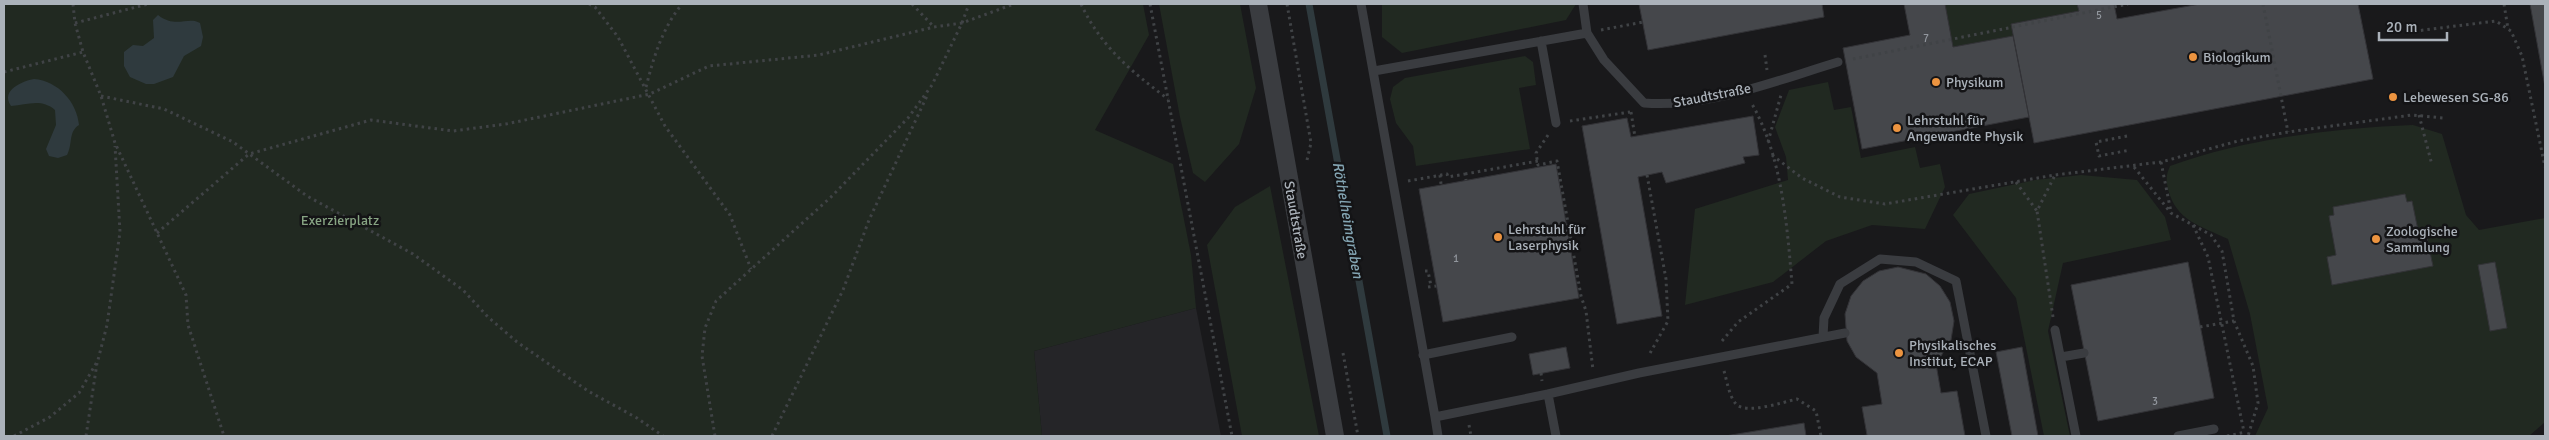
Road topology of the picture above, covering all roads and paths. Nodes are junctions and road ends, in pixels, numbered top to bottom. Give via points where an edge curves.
1 (73, 4) edge
2 (148, 4) edge
3 (589, 4) edge
4 (682, 4) edge
5 (912, 4) edge
6 (969, 4) edge
7 (1014, 4) edge
8 (1081, 4) edge
9 (1150, 4) edge
10 (1258, 4) edge
11 (1287, 4) edge
12 (1361, 4) edge
13 (1583, 4) edge
14 (2108, 4) edge
15 (2128, 4) edge
16 (2263, 4) edge
17 (2504, 4) edge
18 (2101, 9) junction
19 (1642, 22) dead end
20 (74, 23) junction
21 (962, 23) junction
22 (934, 27) junction
23 (2508, 30) junction
24 (2408, 32) dead end
25 (1587, 33) junction
26 (1541, 41) junction
27 (82, 52) junction
28 (1838, 62) joint
29 (4, 72) edge
30 (1374, 72) junction
31 (1786, 78) junction
32 (932, 85) junction
33 (646, 87) junction
34 (1744, 91) junction
35 (650, 94) junction
36 (101, 96) junction
37 (1169, 100) junction
38 (1644, 102) junction
39 (1631, 112) junction
40 (2419, 115) junction
41 (2443, 118) dead end
42 (1556, 123) joint
43 (2288, 132) junction
44 (2127, 136) dead end
45 (1635, 137) dead end
46 (1768, 142) junction
47 (115, 143) junction
48 (2130, 150) dead end
49 (1536, 153) dead end
50 (249, 154) junction
51 (1772, 155) junction
52 (1538, 161) junction
53 (2161, 162) junction
54 (2432, 164) dead end
55 (2133, 166) junction
56 (2545, 167) edge
57 (1308, 170) dead end
58 (1465, 174) junction
59 (1440, 175) junction
60 (1646, 175) dead end
61 (2055, 175) junction
62 (1466, 180) dead end
63 (2016, 182) junction
64 (1394, 184) junction
65 (1441, 184) dead end
66 (2037, 211) junction
67 (2171, 213) junction
68 (2193, 225) junction
69 (157, 233) junction
70 (751, 269) junction
71 (1430, 278) dead end
72 (1431, 286) dead end
73 (2234, 321) junction
74 (2223, 323) junction
75 (2200, 327) dead end
76 (2056, 330) joint
77 (1845, 332) dead end
78 (1512, 337) dead end
79 (1823, 337) junction
80 (1342, 350) dead end
81 (2084, 353) dead end
82 (1423, 355) junction
83 (1720, 357) junction
84 (2061, 358) junction
85 (98, 360) junction
86 (1639, 373) junction
87 (1594, 382) junction
88 (1548, 394) junction
89 (1435, 417) junction
90 (2214, 429) dead end
91 (2244, 432) dead end
92 (14, 436) edge
93 (86, 436) edge
94 (224, 436) edge
95 (662, 436) edge
96 (715, 436) edge
97 (772, 436) edge
98 (1232, 436) edge
99 (1335, 436) edge
100 (1358, 436) edge
101 (1438, 436) edge
102 (1556, 436) edge
103 (1821, 436) edge
104 (1986, 436) edge
105 (2076, 436) edge
106 (2178, 436) edge
107 (2248, 436) edge

1 - 20 path
2 - 20 path
3 - 33 path via 595,7 618,37
4 - 33 path via 658,43
5 - 22 path
6 - 21 path
7 - 21 path
8 - 37 path via 1112,52 1140,80
9 - 37 path
10 - 99 street, Staudtstraße
11 - 57 path via 1311,144
12 - 30 lane
13 - 25 lane
14 - 18 path
15 - 18 path
16 - 43 path
17 - 23 path
18 - 28 path
19 - 25 path
20 - 27 path
21 - 22 path
21 - 32 path
22 - 35 path via 819,55 709,66
23 - 24 path via 2496,21
23 - 56 path via 2522,56
25 - 26 lane
25 - 38 lane via 1604,60
26 - 30 lane
26 - 42 lane
27 - 29 path
27 - 36 path
28 - 31 lane, Staudtstraße
30 - 64 lane
31 - 34 lane, Staudtstraße
31 - 46 path
32 - 70 path via 908,118 831,197
32 - 97 path via 869,220 844,290
33 - 35 path
34 - 38 lane, Staudtstraße via 1671,105
34 - 46 path via 1758,114
35 - 50 path via 506,124 453,131 371,120
35 - 70 path via 680,150 730,215
36 - 47 path
36 - 50 path via 164,109 233,142
37 - 98 path
38 - 39 path
39 - 42 path
39 - 45 path
40 - 41 path
40 - 43 path
40 - 54 path
43 - 53 path via 2238,140
44 - 48 path via 2096,142 2098,156
46 - 51 path
47 - 69 path
47 - 85 path via 120,232 107,325
49 - 52 path
50 - 69 path
50 - 95 path via 307,196 413,254 463,290 517,342
51 - 63 path via 1802,178 1840,198 1885,204
51 - 83 path via 1787,227 1792,284 1728,332 1722,340
52 - 58 path
52 - 87 path via 1538,164 1557,161 1586,311
53 - 55 path
53 - 67 path
55 - 61 path
55 - 67 path
58 - 59 path
58 - 62 path
59 - 64 path
59 - 65 path
60 - 86 path via 1666,279 1668,321
61 - 63 path
61 - 66 path
63 - 66 path
64 - 82 lane
66 - 76 path
67 - 68 path
68 - 73 path via 2211,235 2222,251
68 - 74 path via 2208,257
69 - 94 path via 186,295 188,326
70 - 96 path via 716,300 705,328 702,356
71 - 72 path
73 - 74 path
73 - 107 path via 2253,366 2258,403
74 - 75 path
74 - 91 path
76 - 84 lane
77 - 79 lane
78 - 82 lane
79 - 83 lane
79 - 104 lane via 1824,318 1840,284 1880,259 1916,262 1956,281
80 - 100 path
81 - 84 lane
82 - 89 lane
83 - 86 lane
83 - 103 path via 1737,406 1746,410 1797,399 1816,411
84 - 105 lane
85 - 92 path via 79,393 50,417
85 - 93 path
86 - 87 lane
87 - 88 lane
88 - 89 lane
88 - 102 lane
89 - 101 lane
90 - 106 lane

